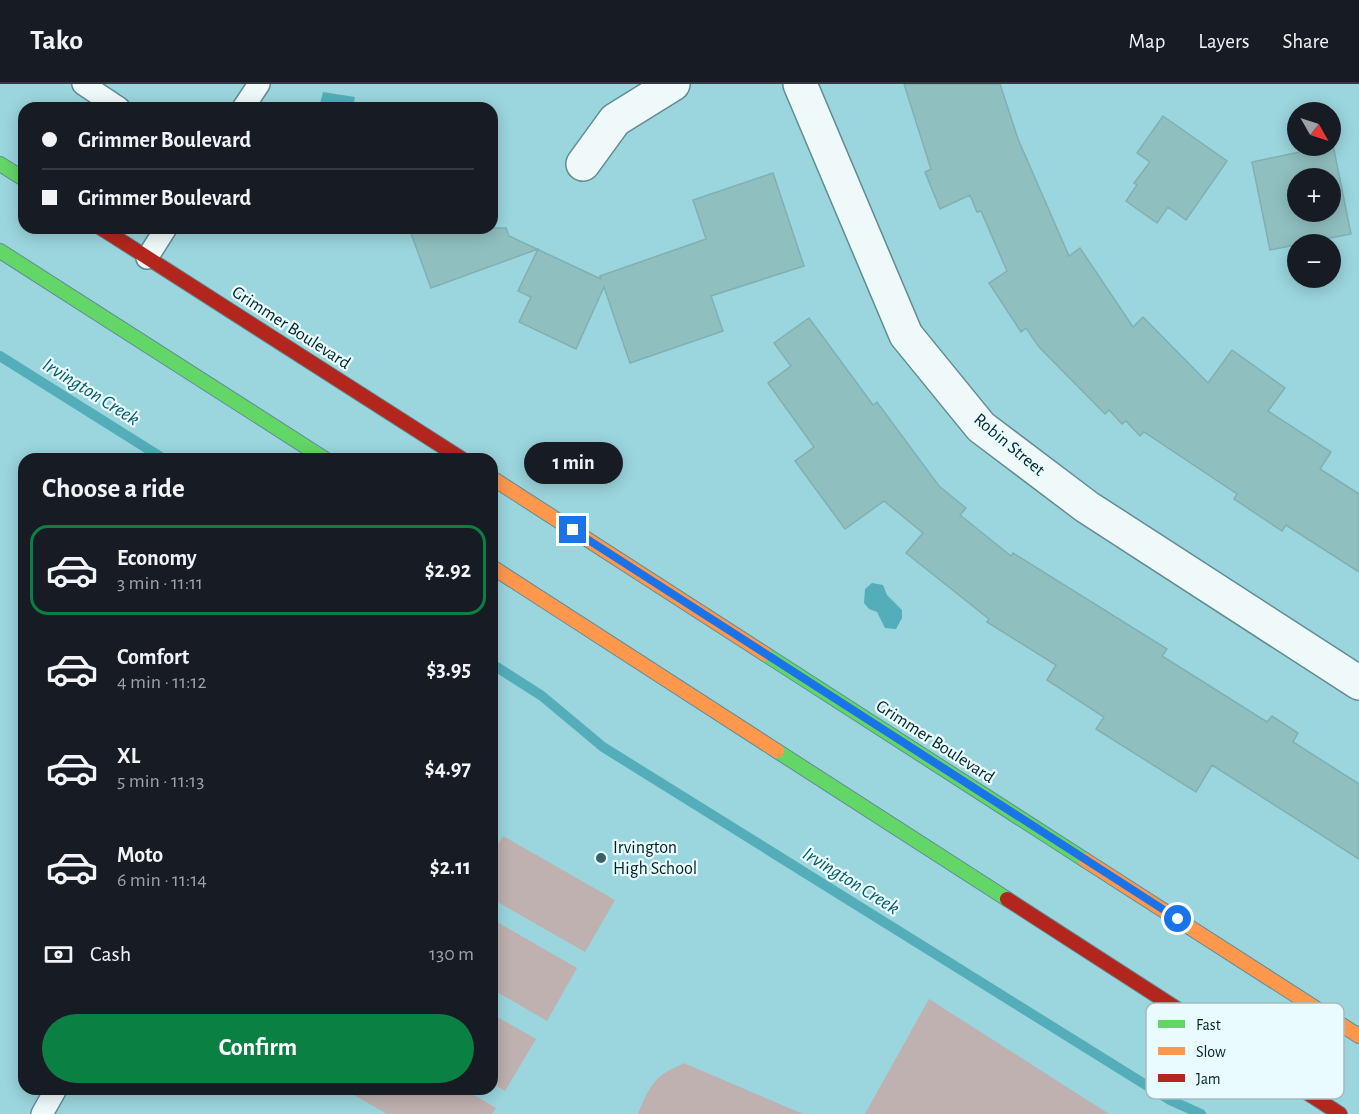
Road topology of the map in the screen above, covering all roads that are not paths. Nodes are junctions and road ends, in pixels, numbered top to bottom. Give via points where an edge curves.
1 (83, 84) edge
2 (259, 84) edge
3 (674, 84) edge
4 (800, 84) edge
5 (110, 102) edge
6 (247, 102) edge
7 (0, 164) edge
8 (583, 164) dead end
9 (18, 175) edge
10 (110, 234) edge
11 (162, 234) edge
12 (0, 251) edge
13 (147, 258) junction
14 (316, 453) edge
15 (453, 453) edge
16 (498, 482) edge
17 (498, 571) edge
18 (1359, 683) edge
19 (1168, 1003) edge
20 (1308, 1003) edge
21 (1344, 1026) edge
22 (1359, 1036) edge
23 (53, 1095) edge
24 (1317, 1099) edge
25 (42, 1114) edge
26 (1340, 1114) edge

1 - 5 lane
2 - 6 lane
3 - 8 street via 615,120
4 - 18 street, Robin Street via 906,335 981,427 1087,507
7 - 9 main road
10 - 13 main road, Grimmer Boulevard
11 - 13 lane
12 - 14 main road
13 - 15 main road, Grimmer Boulevard
16 - 20 main road, Grimmer Boulevard
17 - 19 main road
21 - 22 main road, Grimmer Boulevard
23 - 25 lane
24 - 26 main road

